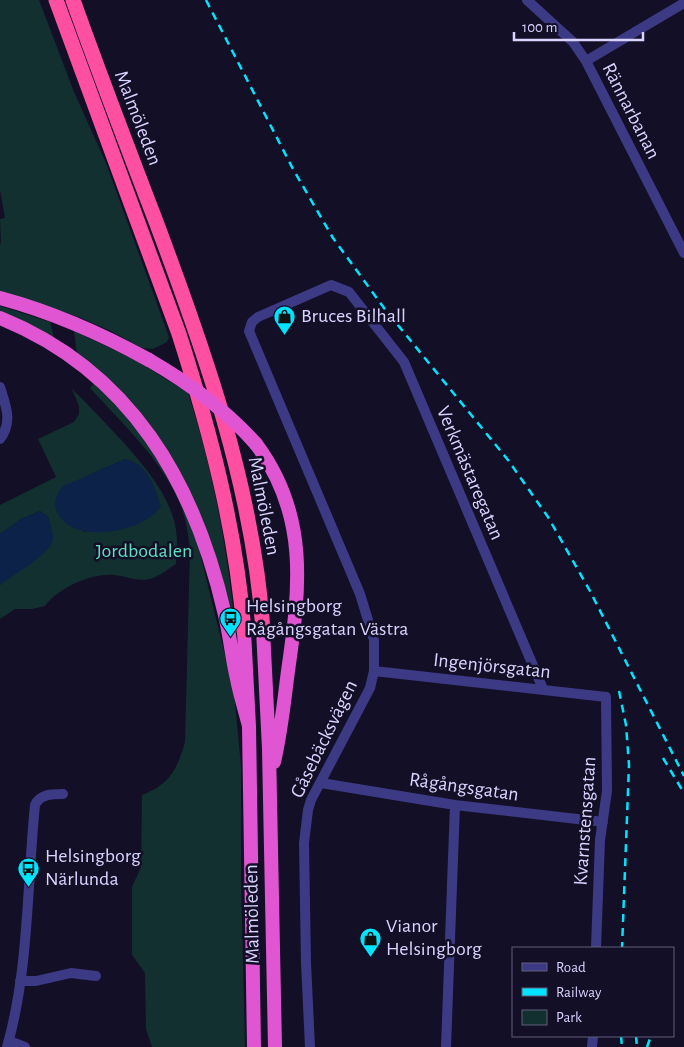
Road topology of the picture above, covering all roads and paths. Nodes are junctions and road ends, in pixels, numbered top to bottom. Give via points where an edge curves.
1 (56, 0) edge
2 (73, 0) edge
3 (527, 0) edge
4 (684, 3) edge
5 (586, 61) junction
6 (684, 253) edge
7 (0, 298) edge
8 (0, 318) edge
9 (252, 322) joint
10 (0, 387) edge
11 (3, 435) edge
12 (244, 630) joint
13 (263, 630) joint
14 (374, 671) junction
15 (543, 689) junction
16 (606, 697) joint
17 (250, 726) junction
18 (270, 783) junction
19 (320, 783) junction
20 (63, 794) dead end
21 (455, 805) junction
22 (603, 822) junction
23 (596, 947) edge
24 (96, 976) dead end
25 (20, 981) junction
26 (5, 1045) edge
27 (25, 1047) edge
28 (254, 1047) edge
29 (275, 1047) edge
30 (310, 1047) edge
31 (446, 1047) edge

1 - 12 highway, Malmöleden via 192,373 224,494
2 - 13 highway, Malmöleden via 212,380 242,490
3 - 5 street, Rännarbanan via 573,42
4 - 5 street
5 - 6 street, Rännarbanan
7 - 18 highway, bridge via 48,313 148,360 204,396 237,424 269,463 286,499 293,526 298,577 293,639
8 - 17 highway via 78,362 129,408 156,444 186,496 202,538 225,615
9 - 14 street, Gåsebäcksvägen via 249,331 360,594 374,640
9 - 15 street, Verkmästaregatan via 330,285 349,292 404,362
10 - 11 street via 8,412
12 - 17 highway, Malmöleden
13 - 18 highway, Malmöleden
14 - 15 street, Ingenjörsgatan
14 - 19 street, Gåsebäcksvägen via 370,688
15 - 16 street, Ingenjörsgatan
16 - 22 street, Kvarnstensgatan via 607,792
17 - 28 highway, Malmöleden
18 - 29 highway, Malmöleden
19 - 21 street, Rågångsgatan
19 - 30 street, Gåsebäcksvägen via 309,805 305,835
20 - 25 street via 42,797 35,805 29,908
21 - 22 street, Rågångsgatan
21 - 31 street
22 - 23 street, Kvarnstensgatan
24 - 25 street via 71,973
25 - 26 street
26 - 27 street

